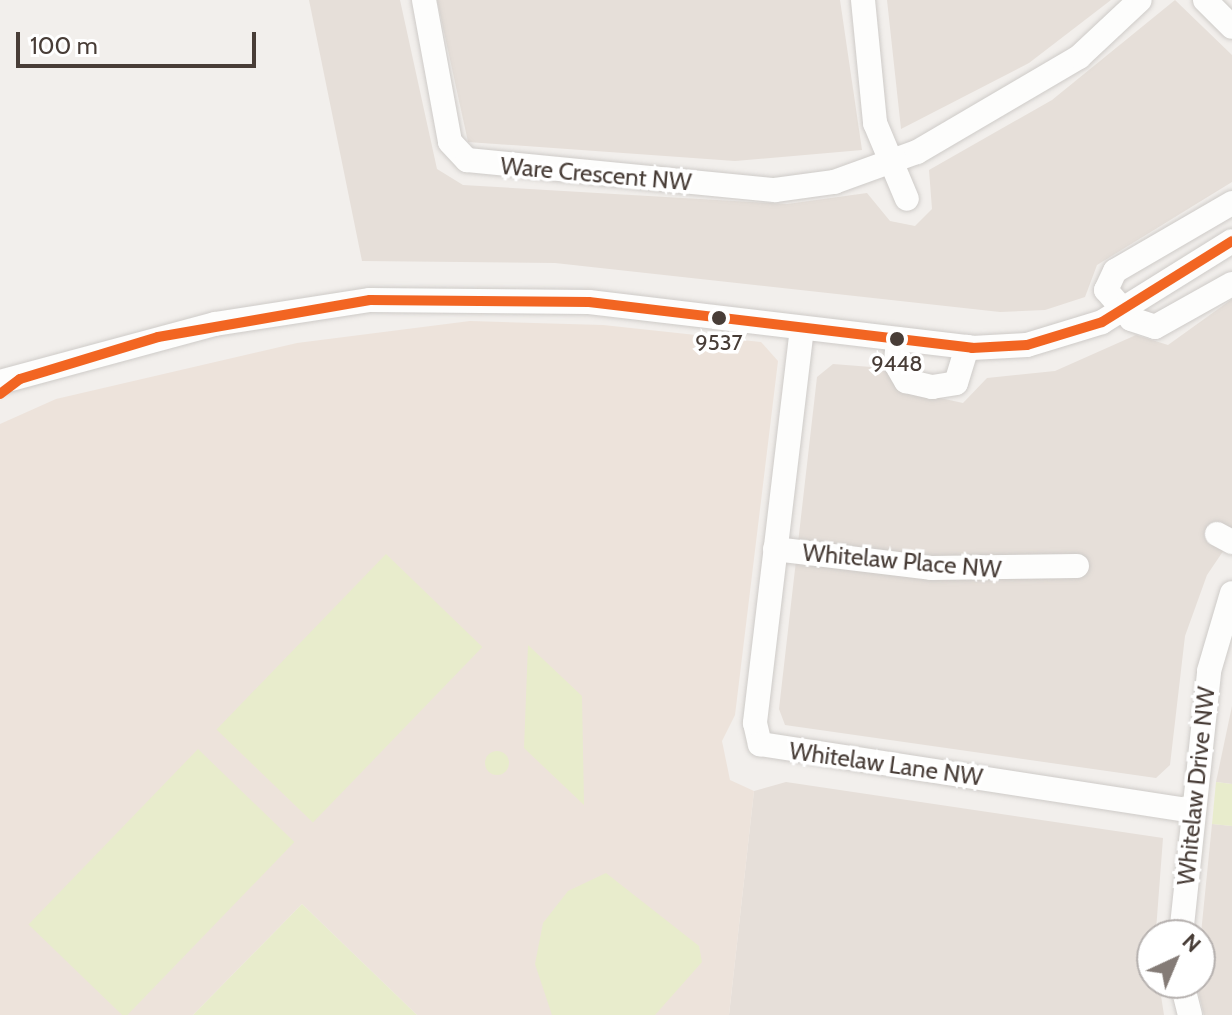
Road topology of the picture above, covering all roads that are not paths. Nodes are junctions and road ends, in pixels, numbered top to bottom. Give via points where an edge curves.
1 (424, 0) edge
2 (863, 0) edge
3 (1140, 0) edge
4 (1205, 0) edge
5 (1232, 27) edge
6 (890, 164) junction
7 (907, 199) dead end
8 (1232, 203) edge
9 (1232, 241) edge
10 (1232, 284) edge
11 (1122, 312) junction
12 (802, 328) junction
13 (898, 339) junction
14 (967, 347) junction
15 (7, 385) edge
16 (775, 549) junction
17 (1077, 566) dead end
18 (1232, 593) edge
19 (1192, 811) junction
20 (1182, 919) edge

1 - 6 street, Ware Crescent NW via 450,142 480,164 775,190 834,182
2 - 6 street via 875,123
3 - 6 street, Ware Crescent NW via 1057,72
4 - 5 street
6 - 7 street
8 - 11 street via 1115,271 1106,290
9 - 11 street
10 - 11 street via 1155,327
11 - 14 street via 1064,337
12 - 13 street
12 - 15 street via 589,302 370,300 158,337
12 - 16 street, Whitelaw Lane NW
13 - 14 street
13 - 14 street via 896,364 906,381 932,387 956,383
16 - 17 street, Whitelaw Place NW via 931,568
16 - 19 street, Whitelaw Lane NW via 755,723 760,744
18 - 19 street, Whitelaw Drive NW via 1209,671
19 - 20 street, Whitelaw Drive NW

